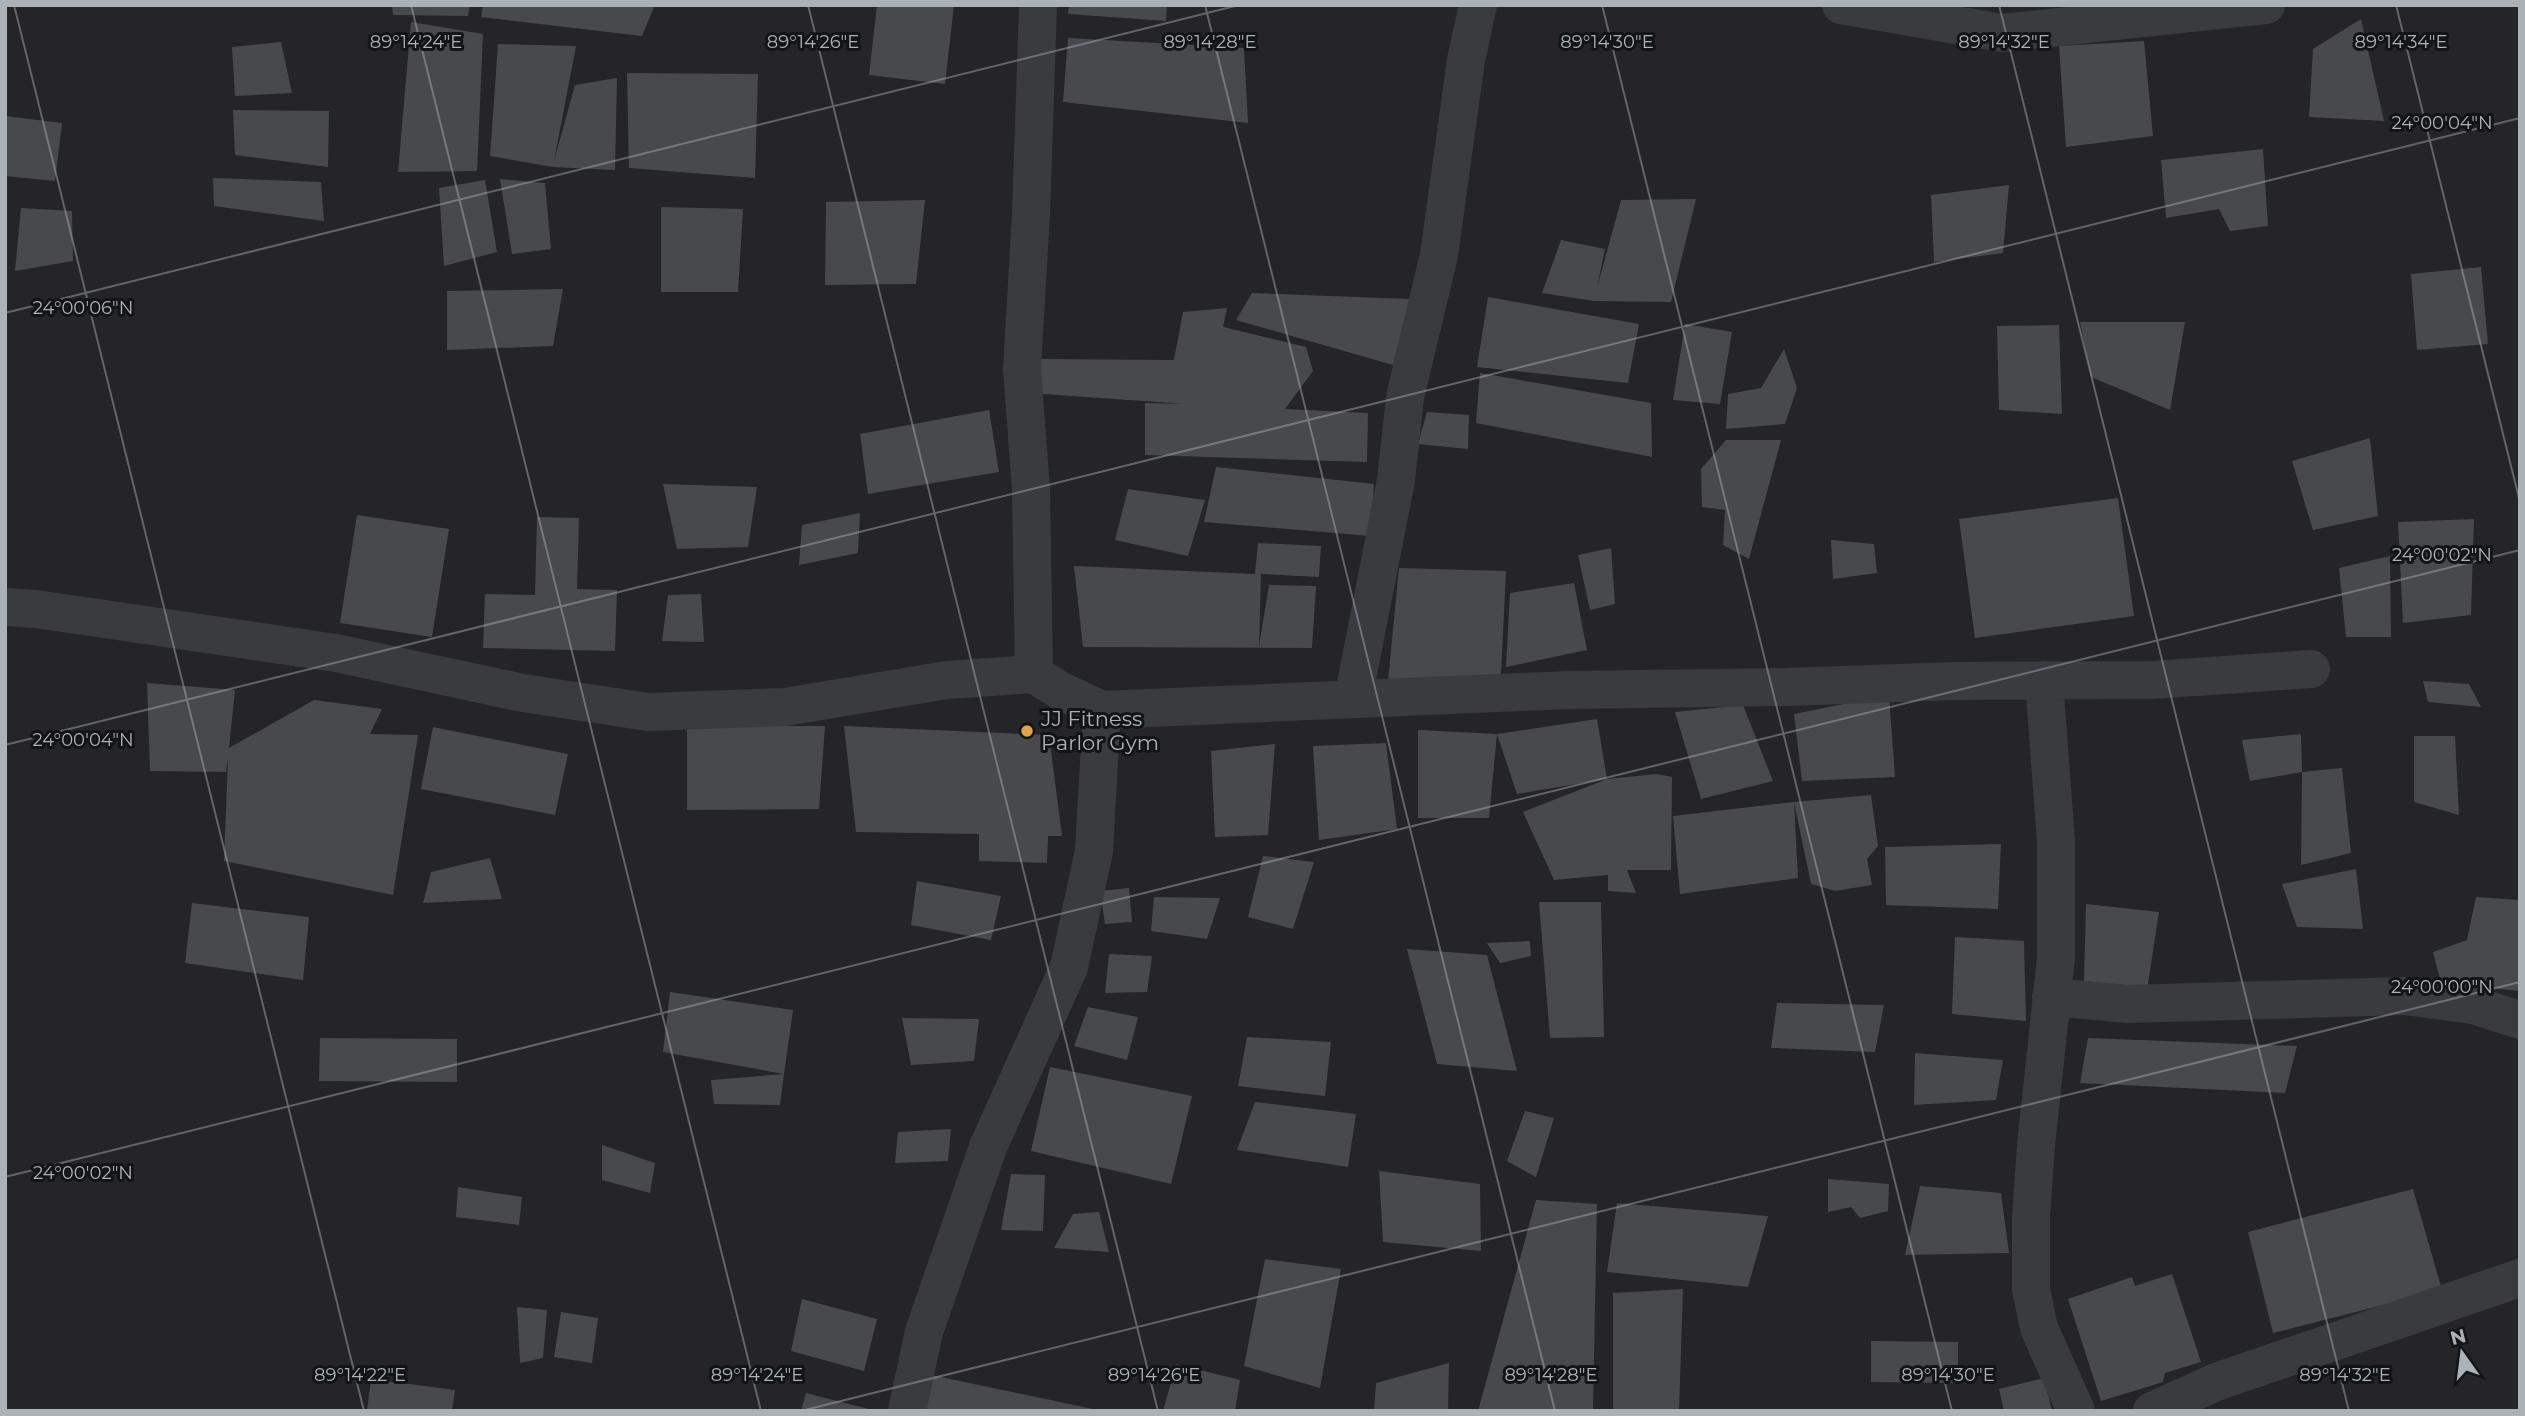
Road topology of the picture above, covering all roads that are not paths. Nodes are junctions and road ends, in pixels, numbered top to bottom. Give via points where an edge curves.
1 (1038, 5) edge
2 (1478, 5) edge
3 (1841, 5) edge
4 (2266, 5) edge
5 (5, 607) edge
6 (2311, 669) dead end
7 (1034, 674) junction
8 (2044, 680) junction
9 (1353, 699) junction
10 (1102, 710) junction
11 (2051, 997) junction
12 (2520, 1020) edge
13 (2520, 1278) edge
14 (907, 1411) edge
15 (2076, 1411) edge
16 (2152, 1411) edge

1 - 7 street via 1022,369 1031,489
2 - 9 street via 1439,256 1405,397 1396,480
3 - 4 street via 2002,33
5 - 7 street via 336,653 523,693 648,712 785,707 947,680
6 - 8 street via 2151,680
7 - 10 street
8 - 9 street
8 - 11 street via 2056,842 2056,958
9 - 10 street
10 - 14 street via 1094,851 1069,967 988,1147 924,1332
11 - 12 street via 2128,1004 2404,996 2473,1005
11 - 15 street via 2035,1157 2031,1289 2039,1328
13 - 16 street via 2216,1382

